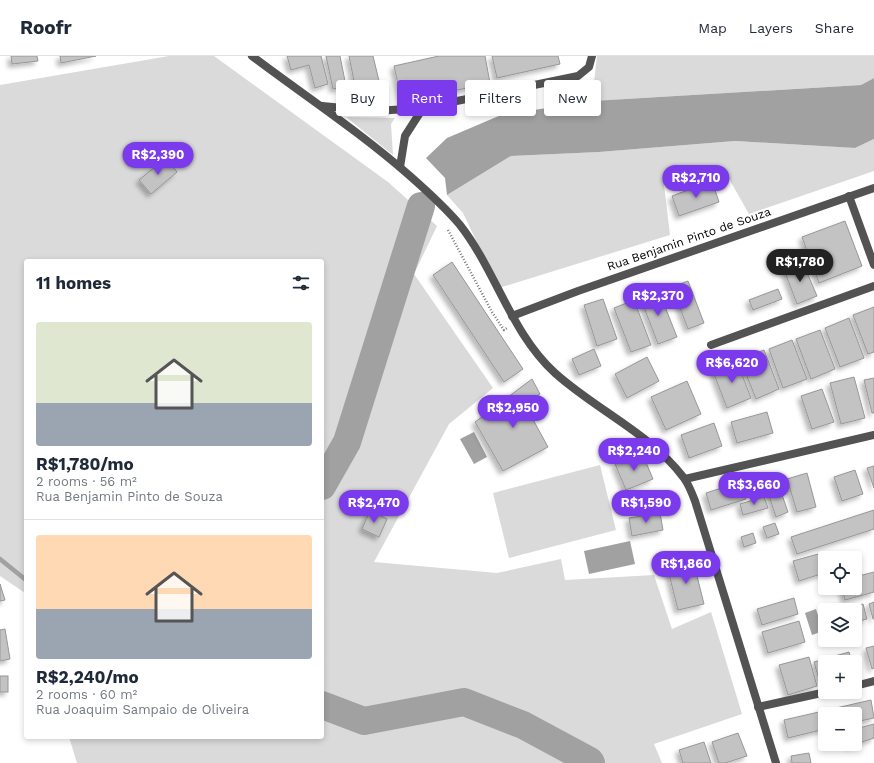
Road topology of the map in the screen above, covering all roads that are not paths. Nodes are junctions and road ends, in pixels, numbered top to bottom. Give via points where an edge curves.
1 (252, 56) edge
2 (592, 56) edge
3 (457, 101) edge
4 (322, 106) junction
5 (397, 109) edge
6 (418, 116) edge
7 (400, 167) junction
8 (874, 188) edge
9 (850, 196) junction
10 (874, 265) edge
11 (874, 286) edge
12 (515, 320) junction
13 (711, 345) dead end
14 (874, 435) edge
15 (685, 479) junction
16 (874, 681) edge
17 (862, 684) edge
18 (818, 694) edge
19 (758, 707) junction
20 (776, 763) edge

1 - 4 street
2 - 3 street via 589,67 578,76
4 - 5 street via 364,111
4 - 7 street
6 - 7 street via 405,136
7 - 12 street via 440,203 459,225
8 - 9 street, Rua Benjamin Pinto de Souza
9 - 10 street
9 - 12 street, Rua Benjamin Pinto de Souza via 578,291
11 - 13 street
12 - 15 street via 555,372 644,438 668,459
14 - 15 street
15 - 19 street via 695,501
16 - 17 street
18 - 19 street
19 - 20 street

